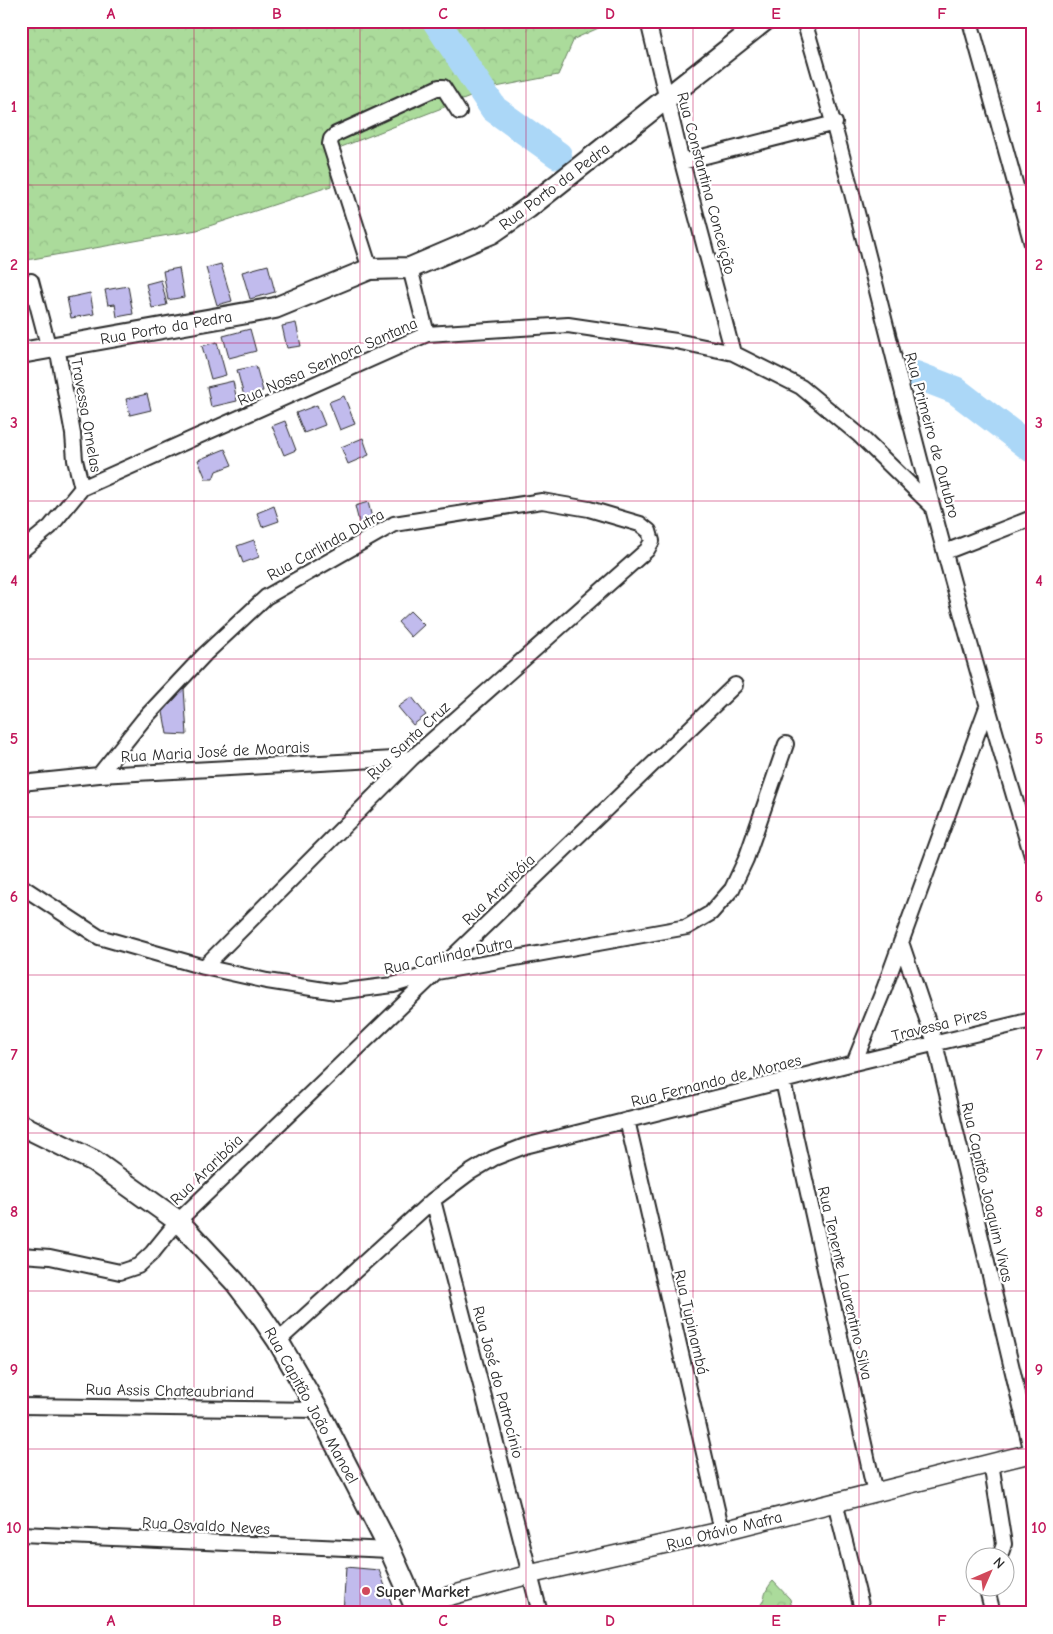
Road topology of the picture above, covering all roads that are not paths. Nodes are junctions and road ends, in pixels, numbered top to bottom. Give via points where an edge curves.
1 (648, 21) edge
2 (764, 21) edge
3 (804, 21) edge
4 (970, 21) edge
5 (666, 99) junction
6 (459, 112) dead end
7 (835, 123) junction
8 (682, 162) junction
9 (1032, 244) edge
10 (410, 268) junction
11 (370, 269) junction
12 (31, 281) dead end
13 (427, 334) junction
14 (53, 348) junction
15 (733, 353) junction
16 (21, 354) edge
17 (82, 488) junction
18 (932, 506) junction
19 (1032, 518) edge
20 (647, 550) joint
21 (21, 551) edge
22 (946, 552) junction
23 (735, 685) dead end
24 (987, 707) junction
25 (786, 744) dead end
26 (412, 758) junction
27 (99, 775) junction
28 (21, 783) edge
29 (1032, 856) edge
30 (21, 886) edge
31 (901, 942) junction
32 (204, 968) junction
33 (437, 972) junction
34 (1032, 1020) edge
35 (935, 1043) junction
36 (854, 1063) junction
37 (783, 1081) junction
38 (627, 1120) junction
39 (21, 1125) edge
40 (433, 1200) junction
41 (178, 1221) junction
42 (21, 1256) edge
43 (278, 1341) junction
44 (21, 1406) edge
45 (318, 1410) junction
46 (1032, 1453) edge
47 (990, 1464) junction
48 (875, 1493) junction
49 (835, 1502) junction
50 (722, 1531) junction
51 (21, 1534) edge
52 (1003, 1546) edge
53 (390, 1550) junction
54 (531, 1574) junction
55 (989, 1596) edge
56 (417, 1609) edge
57 (540, 1613) edge
58 (863, 1613) edge
59 (993, 1613) edge

1 - 5 street, Rua Constantina Conceição
2 - 5 main road, Rua Porto da Pedra
3 - 7 street, Rua Primeiro de Outubro
4 - 9 street
5 - 8 street, Rua Constantina Conceição
5 - 10 main road, Rua Porto da Pedra via 492,233
6 - 11 street via 446,90 439,87 330,138
7 - 8 street
7 - 18 street, Rua Primeiro de Outubro
8 - 15 street, Rua Constantina Conceição
10 - 11 main road, Rua Porto da Pedra
10 - 13 street
11 - 14 main road, Rua Porto da Pedra via 275,308
12 - 14 street, Travessa Ornelas
13 - 15 street, Rua Nossa Senhora Santana via 568,325
13 - 17 street, Rua Nossa Senhora Santana
14 - 16 main road, Rua Porto da Pedra
14 - 17 street, Travessa Ornelas via 72,425 75,460
15 - 18 street, Rua Nossa Senhora Santana via 801,386 858,434
17 - 21 street, Rua Nossa Senhora Santana via 50,527
18 - 22 street, Rua Primeiro de Outubro
19 - 22 street
20 - 26 street, Rua Santa Cruz
20 - 27 street, Rua Carlinda Dutra via 652,541 649,531 640,524 542,500 394,524 266,596 205,654
22 - 24 street, Rua Primeiro de Outubro
23 - 33 street, Rua Araribóia
24 - 29 street, Rua Primeiro de Outubro
24 - 31 street
25 - 33 street, Rua Carlinda Dutra via 746,859 732,889 711,913 687,927
26 - 27 street, Rua Maria José de Moarais
26 - 32 street, Rua Santa Cruz
27 - 28 street, Rua Maria José de Moarais
30 - 32 street, Rua Carlinda Dutra via 99,937
31 - 35 street, Rua Capitão Joaquim Vivas
31 - 36 street
32 - 33 street, Rua Carlinda Dutra via 337,992 393,986
33 - 41 street, Rua Araribóia
34 - 35 street, Travessa Pires
35 - 36 street, Travessa Pires
35 - 46 street, Rua Capitão Joaquim Vivas
36 - 37 street, Rua Fernando de Moraes
37 - 38 street, Rua Fernando de Moraes
37 - 48 street, Rua Tenente Laurentino Silva
38 - 40 street, Rua Fernando de Moraes via 525,1146 494,1158 469,1172
38 - 50 street, Rua Tupinambá
39 - 41 main road, Rua Capitão João Manoel via 94,1161
40 - 43 street, Rua Fernando de Moraes
40 - 54 street, Rua José do Patrocínio
41 - 42 street, Rua Araribóia via 138,1266 120,1272 50,1257
41 - 43 main road, Rua Capitão João Manoel via 234,1282
43 - 45 main road, Rua Capitão João Manoel
44 - 45 street, Rua Assis Chateaubriand
45 - 53 main road, Rua Capitão João Manoel
46 - 47 street, Rua Otávio Mafra
47 - 48 street, Rua Otávio Mafra
47 - 52 street
48 - 49 street, Rua Otávio Mafra
49 - 50 street, Rua Otávio Mafra
49 - 58 street
50 - 54 street, Rua Otávio Mafra
51 - 53 street, Rua Osvaldo Neves
53 - 56 main road, Rua Capitão João Manoel
54 - 56 street, Rua Otávio Mafra
54 - 57 street, Rua José do Patrocínio
55 - 59 street

